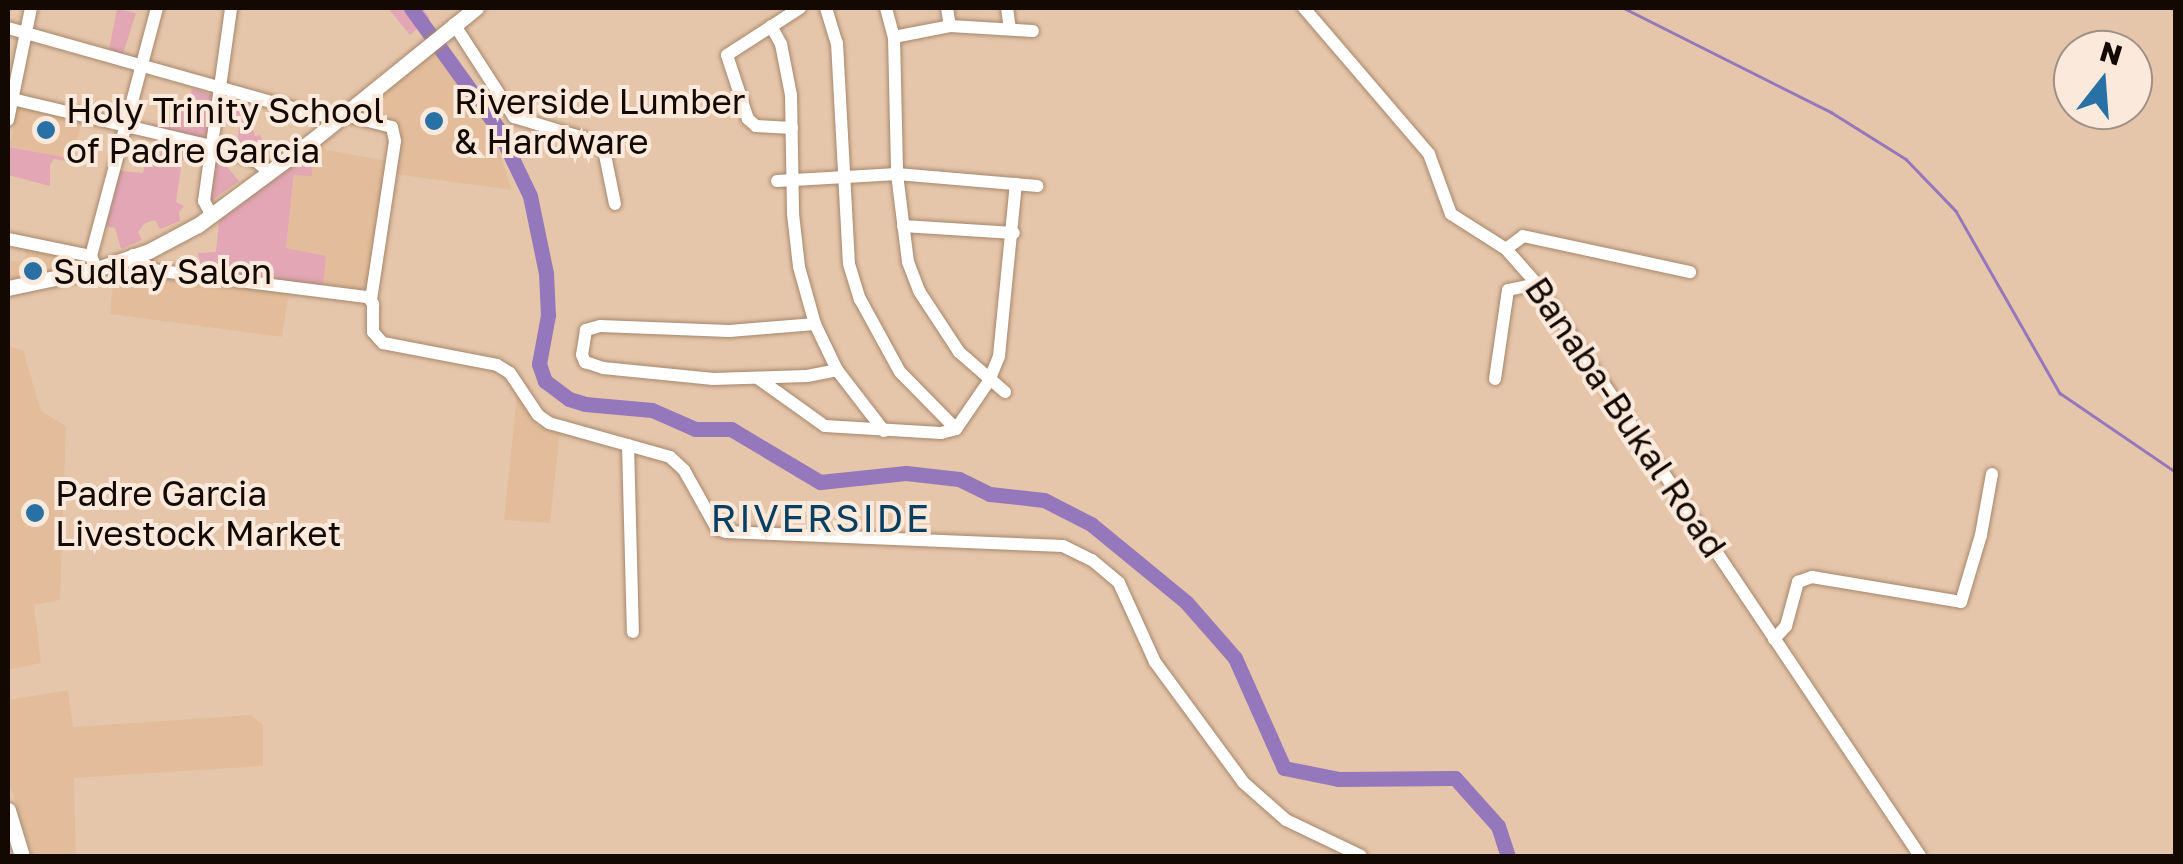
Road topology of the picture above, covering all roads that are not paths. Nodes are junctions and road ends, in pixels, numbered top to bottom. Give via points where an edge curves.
1 (31, 8) edge
2 (156, 8) edge
3 (231, 8) edge
4 (476, 8) edge
5 (800, 8) edge
6 (826, 8) edge
7 (886, 8) edge
8 (946, 8) edge
9 (1007, 8) edge
10 (1304, 8) edge
11 (771, 26) junction
12 (950, 26) junction
13 (450, 27) junction
14 (8, 28) edge
15 (1010, 29) junction
16 (1032, 31) dead end
17 (26, 33) junction
18 (894, 37) junction
19 (142, 65) junction
20 (222, 90) junction
21 (10, 98) edge
22 (339, 116) junction
23 (8, 120) edge
24 (127, 124) junction
25 (792, 128) junction
26 (211, 146) junction
27 (269, 171) junction
28 (841, 174) junction
29 (897, 174) junction
30 (793, 177) junction
31 (777, 181) dead end
32 (1016, 184) junction
33 (1037, 186) dead end
34 (615, 204) dead end
35 (210, 214) junction
36 (903, 226) junction
37 (1014, 233) junction
38 (8, 240) edge
39 (1506, 249) junction
40 (134, 255) junction
41 (94, 262) junction
42 (1690, 272) dead end
43 (1537, 284) junction
44 (8, 288) edge
45 (370, 299) junction
46 (815, 324) junction
47 (837, 370) junction
48 (759, 379) junction
49 (1495, 379) dead end
50 (988, 381) junction
51 (1005, 392) dead end
52 (956, 429) junction
53 (884, 431) junction
54 (628, 445) junction
55 (1992, 474) dead end
56 (633, 632) dead end
57 (1774, 639) junction
58 (8, 810) edge
59 (22, 856) edge
60 (1361, 856) edge
61 (1920, 856) edge

1 - 17 street
2 - 19 street
3 - 20 street
4 - 13 main road
5 - 11 street
6 - 28 street via 837,44
7 - 18 street
8 - 12 street
9 - 15 street
10 - 39 street, Banaba-Bukal Road via 1429,154 1451,214
11 - 25 street via 786,65
11 - 25 street via 727,55 748,120
12 - 15 street
12 - 18 street
13 - 22 main road
13 - 34 street via 514,117 604,150
14 - 17 street
15 - 16 street
17 - 19 street
17 - 21 street
18 - 29 street
19 - 20 street
19 - 24 street
20 - 22 street
20 - 26 street
21 - 23 street
21 - 24 street
22 - 27 main road
22 - 45 street via 396,130
24 - 26 street
24 - 41 street
25 - 30 street
26 - 27 street
26 - 35 street via 204,201
27 - 35 main road
28 - 29 street
28 - 30 street
28 - 52 street via 849,264 860,299 900,372
29 - 32 street
29 - 36 street
30 - 31 street
30 - 46 street via 799,268
32 - 33 street
32 - 37 street
35 - 40 main road
36 - 37 street
36 - 50 street via 919,291 959,352
37 - 50 street via 999,356
38 - 41 street
39 - 42 street via 1524,236
39 - 43 street, Banaba-Bukal Road
40 - 41 main road
40 - 45 street via 153,270
41 - 44 main road
43 - 49 street via 1508,290
43 - 57 street, Banaba-Bukal Road
45 - 54 street via 374,332 383,343 497,365 550,423
46 - 47 street
46 - 48 street via 730,331 600,326 586,330 583,340 586,362 604,368
47 - 48 street
47 - 53 street
48 - 53 street via 825,426
50 - 51 street
50 - 52 street
52 - 53 street
54 - 56 street
54 - 60 street via 677,463 717,529 726,532 1063,546 1092,560 1119,583 1155,662 1244,782 1286,820
55 - 57 street via 1961,602 1812,576 1798,582 1786,626
57 - 61 street, Banaba-Bukal Road
58 - 59 main road

